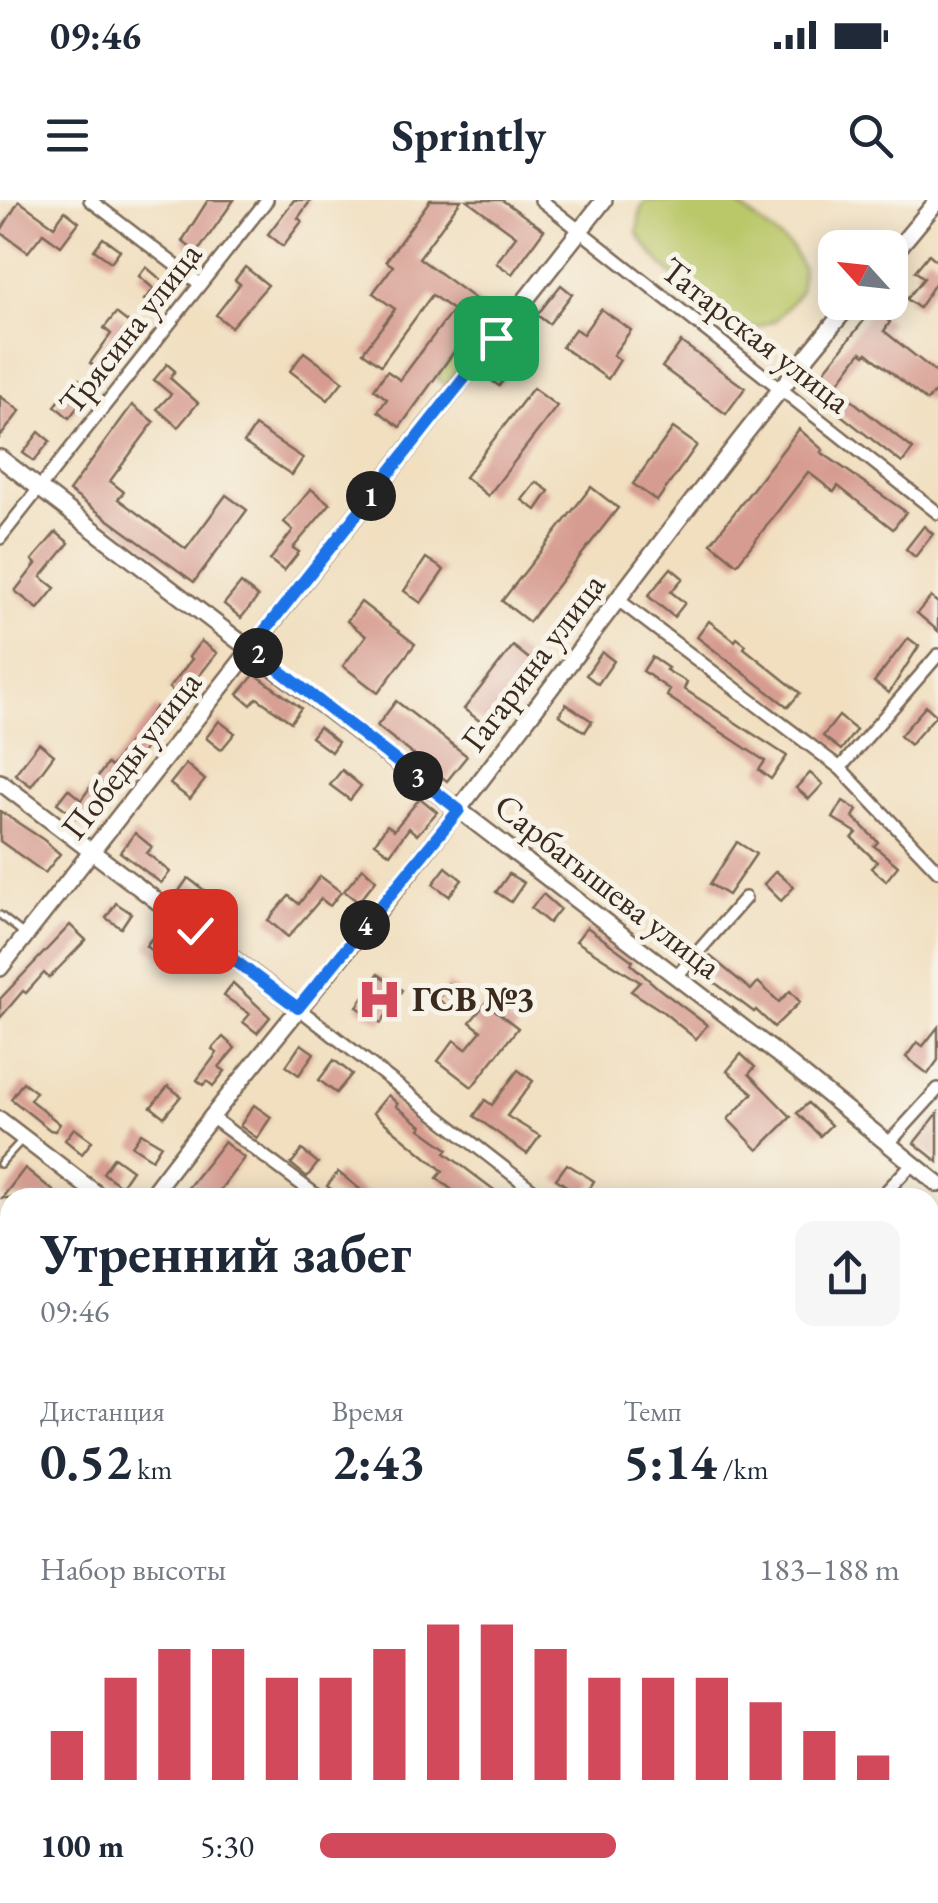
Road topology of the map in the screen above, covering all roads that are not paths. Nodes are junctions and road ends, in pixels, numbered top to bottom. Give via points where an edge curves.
1 (90, 200) edge
2 (267, 200) edge
3 (541, 200) edge
4 (604, 200) edge
5 (938, 200) edge
6 (579, 232) junction
7 (908, 236) edge
8 (200, 284) junction
9 (837, 320) edge
10 (780, 388) junction
11 (0, 458) edge
12 (40, 488) junction
13 (938, 513) edge
14 (0, 538) edge
15 (617, 600) junction
16 (251, 648) junction
17 (938, 656) edge
18 (840, 768) junction
19 (0, 782) edge
20 (459, 810) junction
21 (92, 854) junction
22 (938, 871) edge
23 (745, 898) dead end
24 (0, 915) edge
25 (27, 935) junction
26 (0, 968) edge
27 (676, 977) junction
28 (298, 1008) junction
29 (938, 1089) edge
30 (210, 1116) junction
31 (0, 1120) edge
32 (24, 1138) junction
33 (888, 1144) junction
34 (0, 1164) edge
35 (912, 1164) junction
36 (938, 1184) edge
37 (89, 1188) edge
38 (156, 1188) edge
39 (307, 1188) edge
40 (530, 1188) edge
41 (889, 1188) edge

1 - 8 street
2 - 8 street, Трясина улица
3 - 6 street, Татарская улица
4 - 6 main road, Победы улица
5 - 7 main road
6 - 10 street, Татарская улица
6 - 16 main road, Победы улица
8 - 12 street, Трясина улица
9 - 10 main road, Гагарина улица
10 - 13 street, Татарская улица
10 - 15 main road, Гагарина улица
11 - 12 main road, Сарбагышева улица
12 - 14 street, Трясина улица
12 - 16 main road, Сарбагышева улица
15 - 18 street
15 - 20 main road, Гагарина улица
16 - 20 main road, Сарбагышева улица
16 - 21 main road, Победы улица
17 - 18 street
18 - 22 street
19 - 21 main road
20 - 27 main road, Сарбагышева улица
20 - 28 main road, Гагарина улица
21 - 25 main road, Победы улица
21 - 28 main road
23 - 27 street
24 - 25 lane
25 - 26 main road, Победы улица
27 - 33 main road, Сарбагышева улица
28 - 30 main road, Гагарина улица
28 - 40 street
29 - 33 street
30 - 38 main road, Гагарина улица
30 - 39 street
31 - 32 main road
32 - 34 lane
32 - 37 main road
33 - 35 main road, Сарбагышева улица
35 - 36 main road, Сарбагышева улица
35 - 41 street

